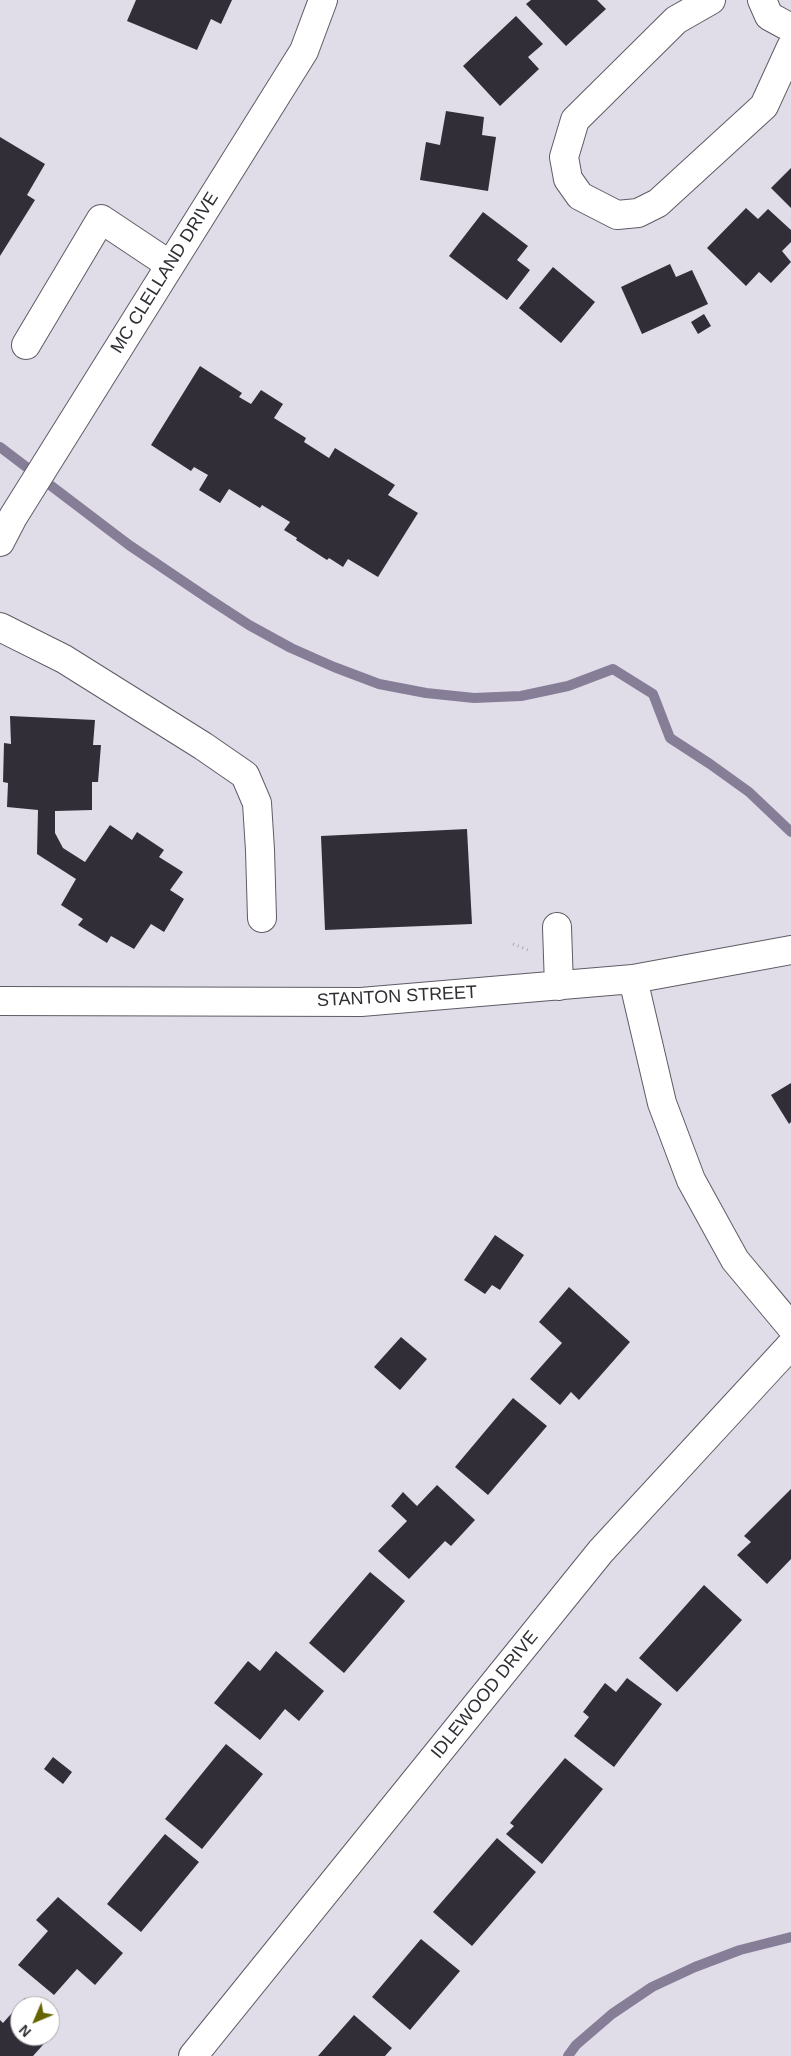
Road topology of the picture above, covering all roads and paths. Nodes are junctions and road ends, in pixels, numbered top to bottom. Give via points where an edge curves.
1 (323, 0) edge
2 (711, 0) edge
3 (762, 0) edge
4 (791, 28) edge
5 (791, 47) edge
6 (170, 265) junction
7 (26, 345) dead end
8 (0, 542) edge
9 (0, 627) edge
10 (262, 918) dead end
11 (557, 927) dead end
12 (791, 950) edge
13 (633, 979) junction
14 (559, 986) junction
15 (0, 1001) edge
16 (791, 1327) edge
17 (791, 1345) edge
18 (193, 2056) edge

1 - 6 street, MC CLELLAND DRIVE via 304,51
2 - 5 street via 676,20 575,120 564,158 568,179 580,196 617,215 638,213 658,204 764,106
3 - 4 street via 769,16
6 - 7 street via 101,219
6 - 8 street, MC CLELLAND DRIVE
9 - 10 street via 64,659 245,775 257,803
11 - 14 street
12 - 13 street, STANTON STREET
13 - 14 street, STANTON STREET
13 - 16 street via 662,1103 691,1180 736,1260
14 - 15 street, STANTON STREET via 361,1002
17 - 18 street, IDLEWOOD DRIVE via 601,1551

